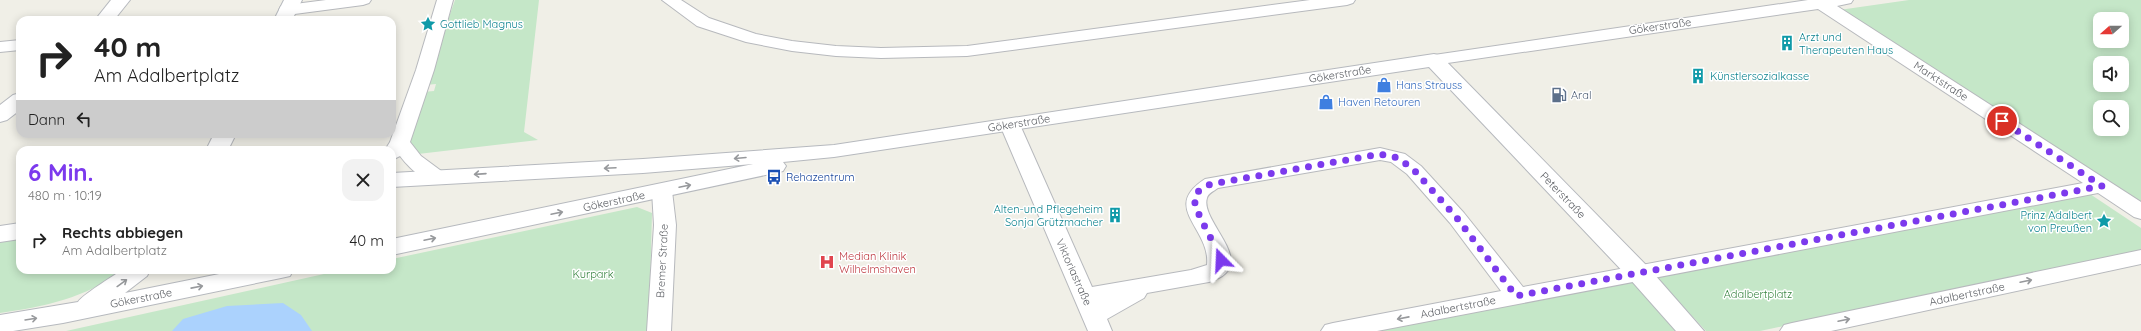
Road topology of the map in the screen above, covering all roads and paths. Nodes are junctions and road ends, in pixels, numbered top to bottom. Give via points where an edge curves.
1 (121, 0) edge
2 (363, 0) edge
3 (445, 0) edge
4 (670, 0) edge
5 (1347, 0) edge
6 (1845, 0) edge
7 (1818, 2) edge
8 (288, 10) edge
9 (107, 16) edge
10 (16, 45) edge
11 (0, 47) edge
12 (1434, 60) junction
13 (16, 102) edge
14 (0, 116) edge
15 (1010, 125) junction
16 (396, 148) edge
17 (834, 151) junction
18 (437, 177) junction
19 (396, 180) edge
20 (2102, 186) junction
21 (662, 191) junction
22 (2141, 212) edge
23 (16, 232) edge
24 (0, 234) edge
25 (396, 246) edge
26 (2141, 257) edge
27 (1638, 272) junction
28 (133, 274) edge
29 (261, 274) edge
30 (1516, 296) junction
31 (63, 314) junction
32 (1093, 314) edge
33 (0, 324) edge
34 (659, 331) edge
35 (1333, 331) edge
36 (1691, 331) edge
37 (1792, 331) edge

1 - 9 main road
2 - 8 street
3 - 16 street via 425,70
4 - 5 street via 703,22 752,38 836,52 881,53 967,51
6 - 7 street, Gökerstraße
7 - 12 street, Gökerstraße
7 - 20 street, Marktstraße
10 - 11 street
12 - 15 main road, Gökerstraße
12 - 27 main road, Peterstraße
13 - 14 main road
15 - 17 main road, Gökerstraße
15 - 32 street, Viktoriastraße
16 - 18 street
17 -> 18 main road, Gökerstraße via 643,166
21 -> 17 main road, Gökerstraße
18 - 19 main road, Gökerstraße
20 - 22 street, Marktstraße
20 - 27 street, Adalbertstraße
25 -> 21 main road, Gökerstraße
21 - 34 street, Bremer Straße via 665,225
23 - 24 main road
37 -> 26 street, Adalbertstraße
27 - 30 street, Adalbertstraße
27 - 36 main road, Peterstraße
31 -> 28 main road via 108,293
31 -> 29 main road, Gökerstraße
30 - 32 street via 1457,218 1414,170 1398,158 1380,154 1201,188 1195,197 1195,208 1218,248 1221,260 1218,268 1209,274 1146,286
30 -> 35 street, Adalbertstraße
33 -> 31 main road, Gökerstraße

